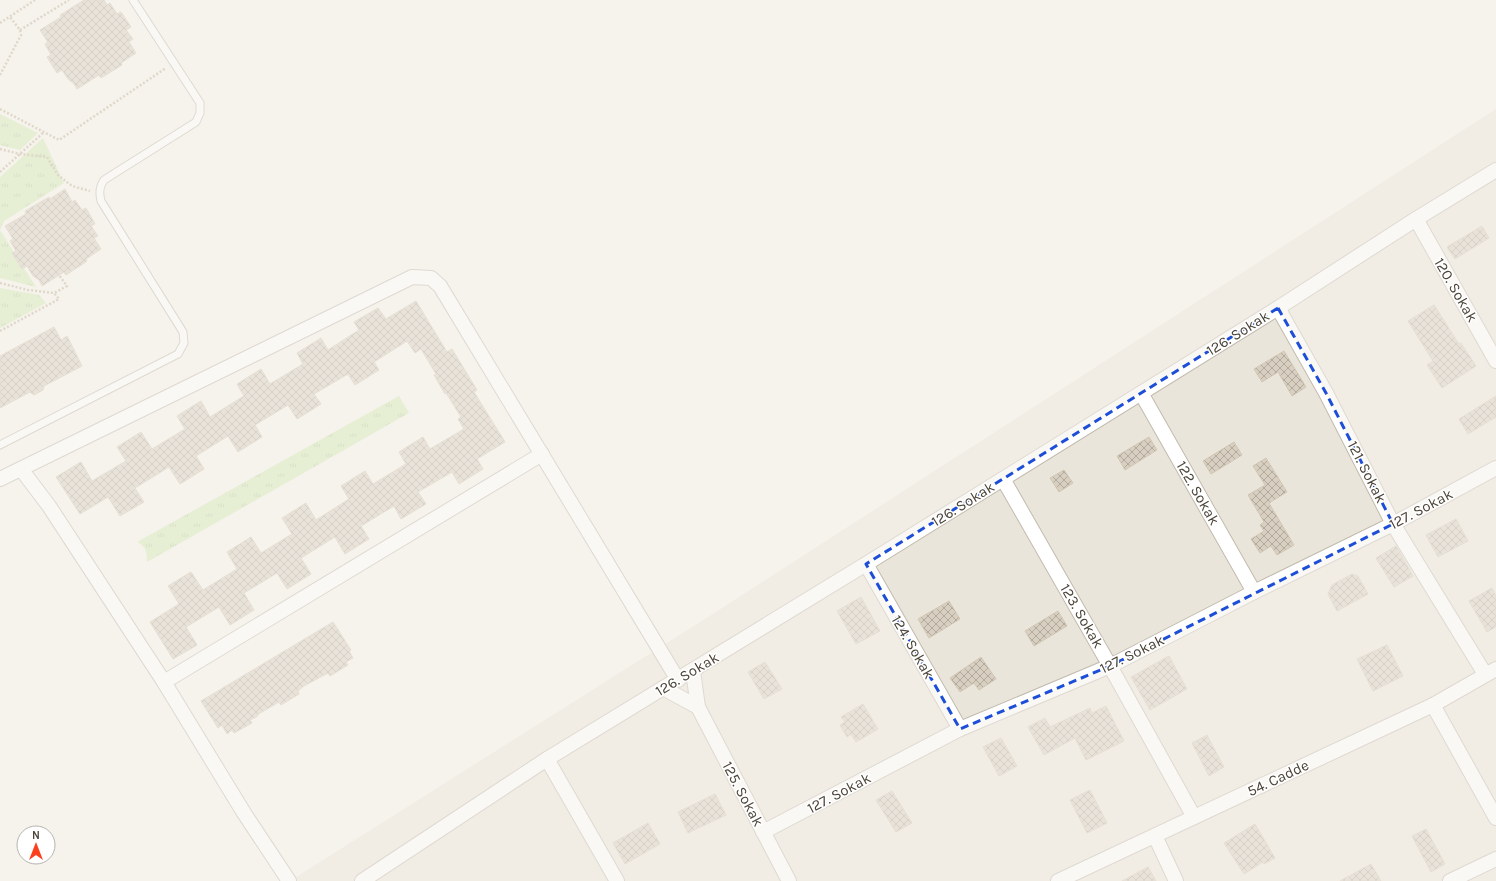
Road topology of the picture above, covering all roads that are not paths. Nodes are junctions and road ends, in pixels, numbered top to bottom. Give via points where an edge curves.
1 (133, 0) edge
2 (1496, 170) edge
3 (1416, 219) junction
4 (1278, 308) junction
5 (1496, 361) edge
6 (1141, 393) junction
7 (0, 445) edge
8 (542, 454) junction
9 (1496, 468) edge
10 (21, 469) junction
11 (0, 479) edge
12 (1002, 479) junction
13 (1393, 524) junction
14 (866, 564) junction
15 (1254, 592) junction
16 (1110, 666) junction
17 (693, 671) junction
18 (1491, 671) edge
19 (678, 680) junction
20 (164, 682) junction
21 (663, 688) junction
22 (1433, 705) junction
23 (698, 707) junction
24 (960, 729) junction
25 (547, 759) junction
26 (1194, 817) junction
27 (1496, 818) edge
28 (764, 832) junction
29 (1155, 836) junction
30 (1496, 859) edge
31 (289, 881) edge
32 (362, 881) edge
33 (617, 881) edge
34 (789, 881) edge
35 (1058, 881) edge
36 (1176, 881) edge
37 (1450, 881) edge

1 - 7 lane via 200,103 200,113 196,122 104,180 101,185 101,201 183,332 184,343 178,354
2 - 3 street, 126. Sokak
3 - 4 street, 126. Sokak
3 - 5 street, 120. Sokak
4 - 6 street, 126. Sokak
4 - 13 street, 121. Sokak via 1326,393
6 - 12 street, 126. Sokak
6 - 15 street, 122. Sokak
8 - 10 street via 440,286 431,278 412,277
8 - 19 street
8 - 20 street
9 - 13 street, 127. Sokak
10 - 11 street
10 - 20 street via 49,506
12 - 14 street, 126. Sokak
12 - 16 street, 123. Sokak
13 - 15 street, 127. Sokak
13 - 18 street, 121. Sokak
14 - 17 street, 126. Sokak
14 - 24 street, 124. Sokak
15 - 16 street, 127. Sokak
16 - 24 street, 127. Sokak
16 - 26 street, 123. Sokak
17 - 19 street, 126. Sokak
17 - 23 street, 125. Sokak
18 - 22 street, 54. Cadde
19 - 21 street, 126. Sokak
20 - 31 street
21 - 23 street
21 - 25 street, 126. Sokak
22 - 26 street, 54. Cadde
22 - 27 street
23 - 28 street, 125. Sokak
24 - 28 street, 127. Sokak
25 - 32 street, 126. Sokak
25 - 33 street
26 - 29 street, 54. Cadde
28 - 34 street, 125. Sokak
29 - 35 street, 54. Cadde
29 - 36 street
30 - 37 street

